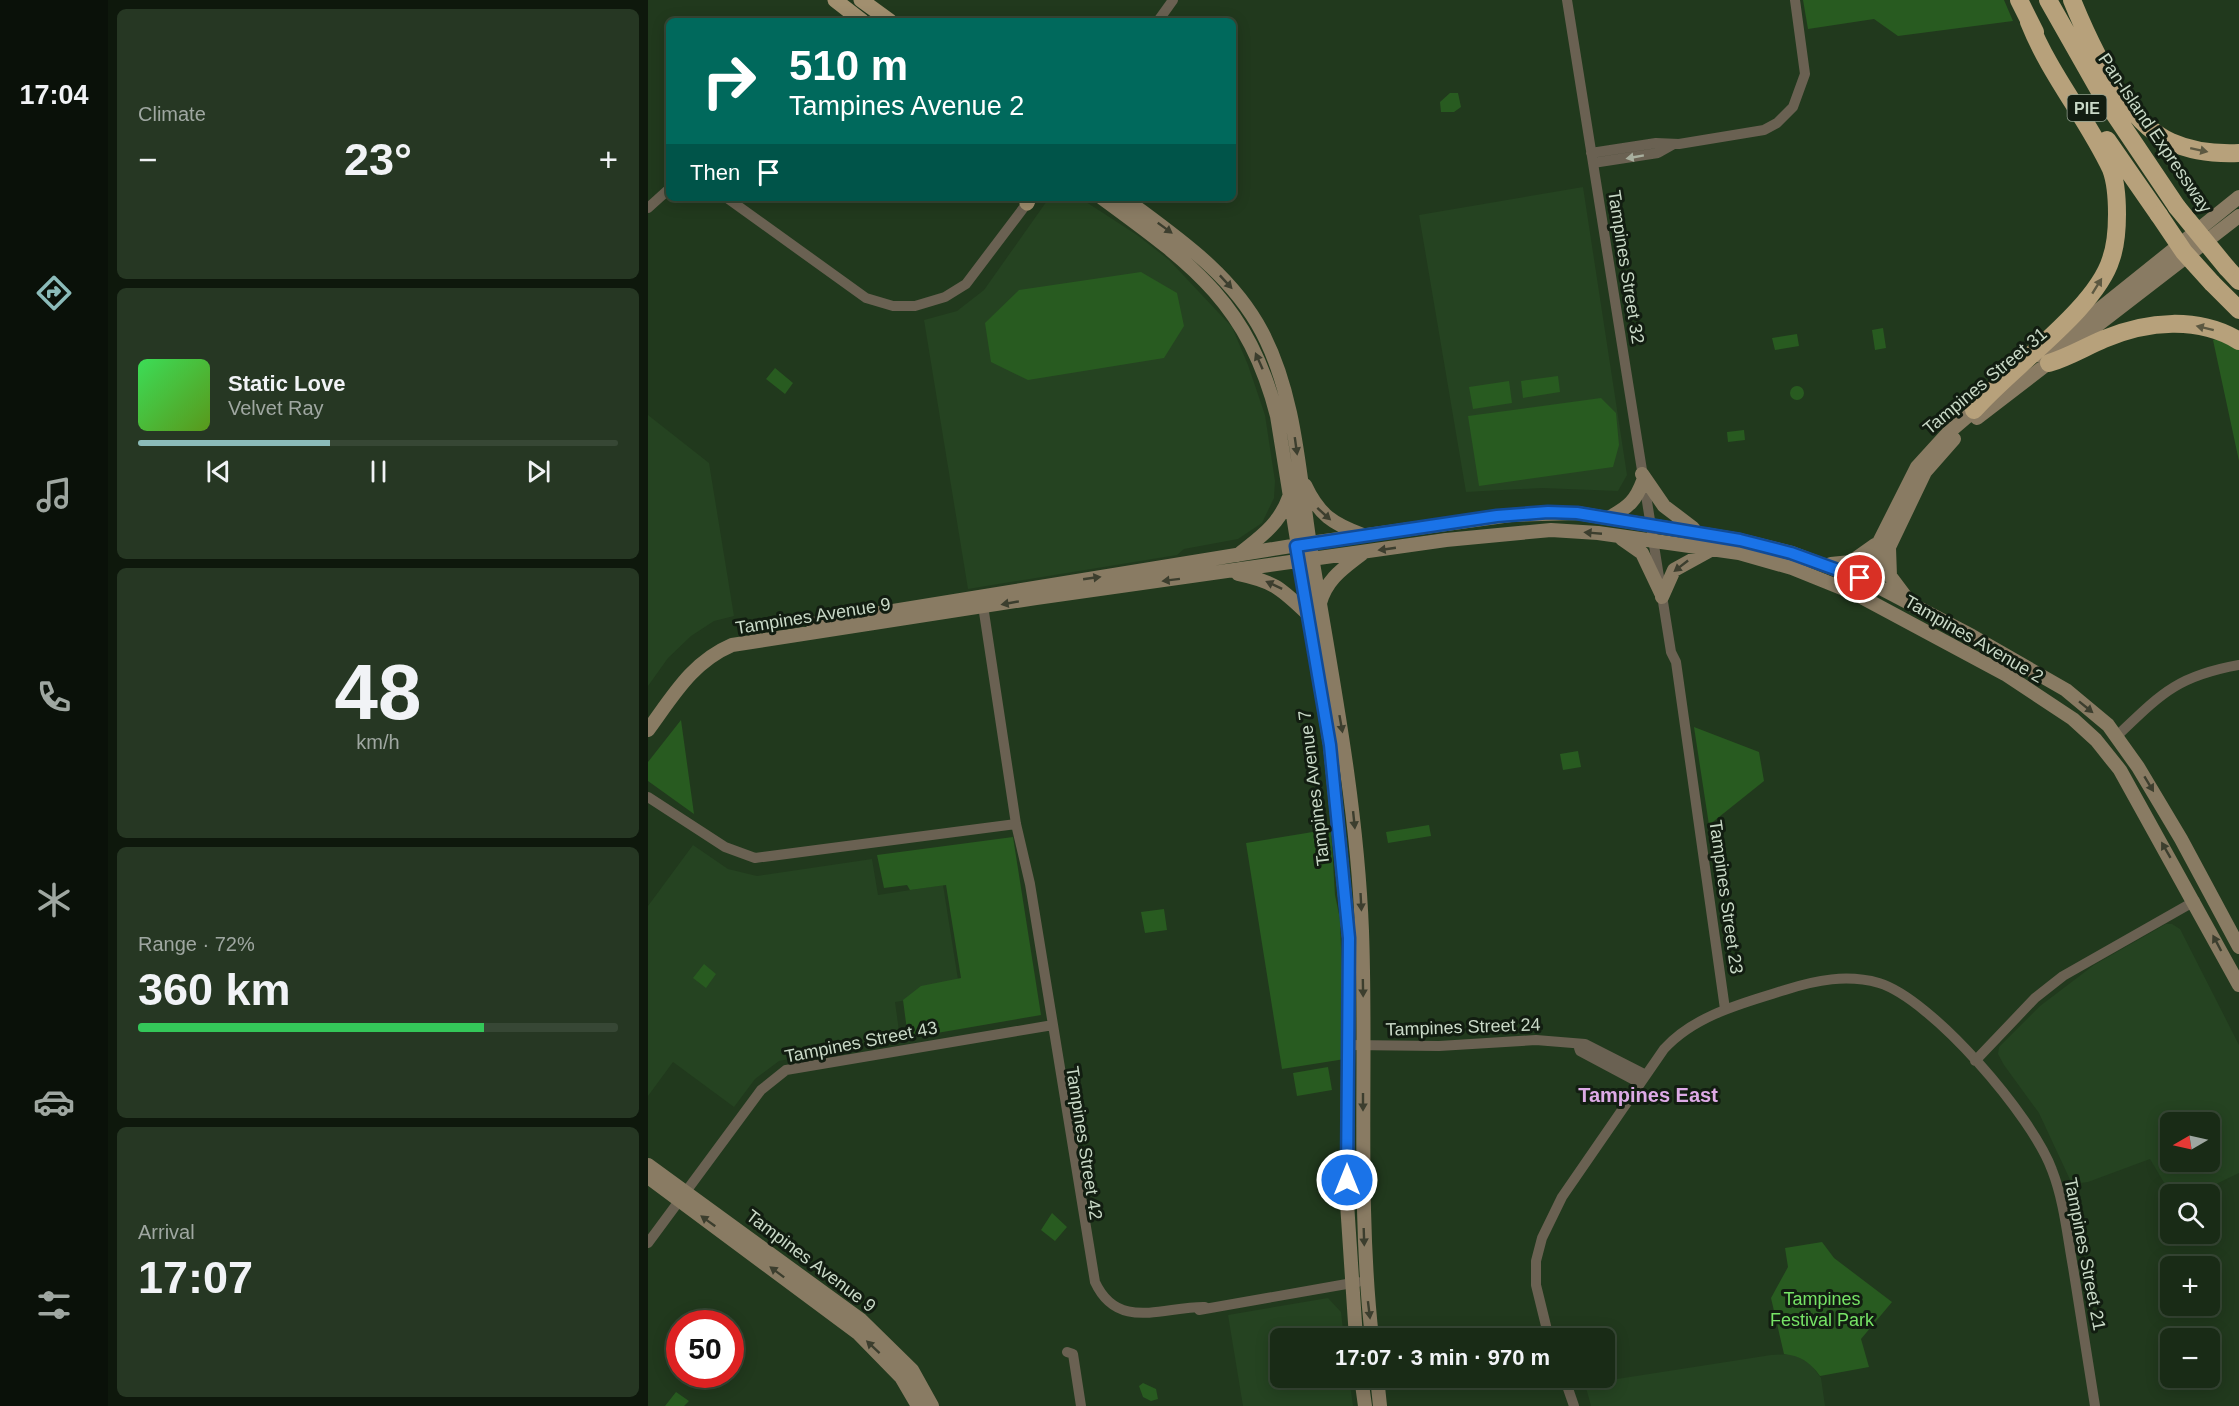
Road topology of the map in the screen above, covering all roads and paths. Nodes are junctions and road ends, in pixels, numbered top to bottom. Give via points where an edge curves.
1 (835, 0) edge
2 (861, 0) edge
3 (1173, 0) edge
4 (1567, 0) edge
5 (1795, 0) edge
6 (2019, 0) edge
7 (2048, 0) edge
8 (2059, 0) edge
9 (2072, 0) edge
10 (858, 18) edge
11 (886, 18) edge
12 (1160, 18) edge
13 (2029, 22) junction
14 (2239, 153) edge
15 (2143, 155) junction
16 (1592, 158) junction
17 (666, 192) edge
18 (2239, 197) edge
19 (731, 201) edge
20 (1028, 201) edge
21 (1106, 201) edge
22 (1128, 201) edge
23 (648, 208) edge
24 (2239, 216) edge
25 (2193, 242) junction
26 (2233, 274) edge
27 (2239, 310) edge
28 (2239, 341) edge
29 (2049, 363) junction
30 (1974, 410) junction
31 (1299, 474) junction
32 (1643, 477) junction
33 (1290, 495) junction
34 (1610, 517) junction
35 (1649, 523) junction
36 (1703, 533) junction
37 (1365, 535) junction
38 (1615, 535) junction
39 (1651, 540) junction
40 (1884, 543) junction
41 (1303, 545) junction
42 (1713, 548) junction
43 (1365, 552) junction
44 (1235, 557) junction
45 (1305, 559) junction
46 (1826, 564) junction
47 (1229, 573) junction
48 (1866, 580) junction
49 (1662, 595) junction
50 (1859, 596) junction
51 (983, 602) junction
52 (1910, 603) junction
53 (1320, 605) junction
54 (1309, 615) junction
55 (2239, 665) edge
56 (2044, 678) junction
57 (648, 717) edge
58 (2073, 719) junction
59 (648, 730) edge
60 (2118, 735) junction
61 (648, 797) edge
62 (1016, 824) junction
63 (2195, 901) junction
64 (2239, 947) edge
65 (2239, 985) edge
66 (1725, 1009) junction
67 (1051, 1025) junction
68 (1357, 1045) junction
69 (1975, 1061) junction
70 (1643, 1079) junction
71 (648, 1165) edge
72 (648, 1177) edge
73 (683, 1196) junction
74 (648, 1243) edge
75 (1367, 1281) junction
76 (1351, 1283) junction
77 (1355, 1328) edge
78 (1371, 1328) edge
79 (1546, 1328) edge
80 (1362, 1388) edge
81 (1378, 1388) edge
82 (1568, 1388) edge
83 (918, 1406) edge
84 (932, 1406) edge
85 (1075, 1406) edge
86 (1081, 1406) edge
87 (1365, 1406) edge
88 (1380, 1406) edge
89 (1574, 1406) edge
90 (2095, 1406) edge

1 - 10 main road
2 - 11 main road
3 - 12 street
4 - 16 street, Tampines Street 32
5 - 16 street via 1804,74 1793,107 1778,123 1764,130 1674,144 1656,143
6 - 13 highway, PIE
7 - 15 highway, Pan-Island Expressway / PIE via 2097,87
8 - 15 highway
9 -> 14 highway via 2124,100 2148,127 2169,142 2197,151
13 - 27 highway, PIE, bridge via 2184,252
30 -> 13 highway via 1995,385 2096,290 2111,260 2117,233 2112,172 2040,51
15 - 26 highway, Pan-Island Expressway / PIE, bridge via 2177,207
16 - 32 street, Tampines Street 32
17 - 23 street
18 - 25 main road
19 - 20 street via 864,297 883,304 915,306 945,297 966,284
33 -> 21 main road, Tampines Avenue 7 via 1269,387 1241,325 1195,270
22 -> 31 main road, Tampines Avenue 7 via 1205,260 1246,306 1276,361 1292,419
24 - 25 main road
25 - 29 main road, Tampines Street 31
25 - 30 main road, Tampines Street 31
28 -> 29 highway via 2208,328 2169,323 2121,332
29 - 40 main road, Tampines Street 31 via 1947,447 1925,472
30 - 40 main road, Tampines Street 31 via 1917,467
31 -> 37 main road via 1318,510 1332,521
31 - 41 main road, Tampines Avenue 7
32 - 34 main road via 1637,498
32 - 35 street, Tampines Street 32
32 - 36 main road via 1664,506
33 - 41 main road, Tampines Avenue 7
33 - 44 main road via 1275,525
34 - 35 main road, Tampines Avenue 2
34 - 37 main road, Tampines Avenue 2 via 1548,512
35 - 36 main road, Tampines Avenue 2
35 - 39 street, Tampines Street 32
36 - 46 main road, Tampines Avenue 2
37 - 41 main road, Tampines Avenue 2
38 - 39 main road, Tampines Avenue 2
38 -> 43 main road, Tampines Avenue 2 via 1551,530
38 - 49 main road via 1642,553
39 - 42 main road, Tampines Avenue 2
39 - 49 street, Tampines Street 23
40 - 46 main road via 1851,562
40 - 48 main road, Tampines Street 31
40 - 52 main road via 1890,576
41 - 44 main road, Tampines Avenue 9
41 - 45 main road, Tampines Avenue 7
42 -> 49 main road via 1674,570
42 - 50 main road, Tampines Avenue 2 via 1773,562
43 - 45 main road, Tampines Avenue 2
43 - 53 main road via 1326,586
51 -> 44 main road, Tampines Avenue 9
45 - 47 main road, Tampines Avenue 9
45 - 53 main road, Tampines Avenue 7
45 - 54 main road, Tampines Avenue 7
46 - 48 main road, Tampines Avenue 2
47 -> 51 main road, Tampines Avenue 9
54 -> 47 main road via 1286,591 1273,584
48 - 50 main road, Tampines Street 31
48 - 52 main road, Tampines Avenue 2
49 - 66 street, Tampines Street 23
50 - 58 main road, Tampines Avenue 2 via 2005,674
51 - 57 main road, Tampines Avenue 9 via 721,641 685,666
51 - 59 main road, Tampines Avenue 9 via 732,645 696,666
51 - 62 street, Tampines Street 42
52 - 56 main road, Tampines Avenue 2
53 -> 68 main road, Tampines Avenue 7 via 1344,739 1357,848 1362,931
54 - 68 main road, Tampines Avenue 7 via 1336,794
55 - 60 street via 2180,681
56 - 58 main road
56 -> 60 main road, Tampines Avenue 2 via 2066,690
63 -> 58 main road, Tampines Avenue 2 via 2120,770
60 -> 64 main road, Tampines Avenue 2 via 2181,839
61 - 62 street via 704,834 721,852 753,863
62 - 67 street, Tampines Street 42
65 -> 63 main road, Tampines Avenue 2
63 - 69 street via 2095,956 2049,987 2007,1024
66 - 69 street, Tampines Street 21 via 1821,980 1866,980 1891,988 1918,1005
66 - 70 street, Tampines Street 21 via 1679,1034
67 - 73 street, Tampines Street 43 via 786,1070 761,1090
67 - 76 street, Tampines Street 42 via 1087,1268 1096,1296 1113,1312 1132,1319 1158,1318
68 - 70 street, Tampines Street 24 via 1439,1046 1536,1040 1578,1045 1580,1051
68 -> 75 main road, Tampines Avenue 7
68 - 76 main road, Tampines Avenue 7 via 1347,1203
69 - 90 street, Tampines Street 21 via 2024,1119 2051,1167 2063,1205
70 - 79 street, Tampines Street 21 via 1562,1197 1542,1238 1536,1261 1536,1285
71 - 73 main road, Tampines Avenue 9
72 - 73 main road, Tampines Avenue 9
73 - 74 street, Tampines Street 43
83 -> 73 main road, Tampines Avenue 9 via 901,1377 859,1334
73 - 84 main road, Tampines Avenue 9 via 861,1320 912,1370
75 - 76 street, Tampines Street 42
75 -> 78 main road, Tampines Avenue 7
76 - 77 main road, Tampines Avenue 7
80 - 87 main road
81 - 88 main road
82 - 89 street
85 - 86 street via 1067,1352 1073,1354

